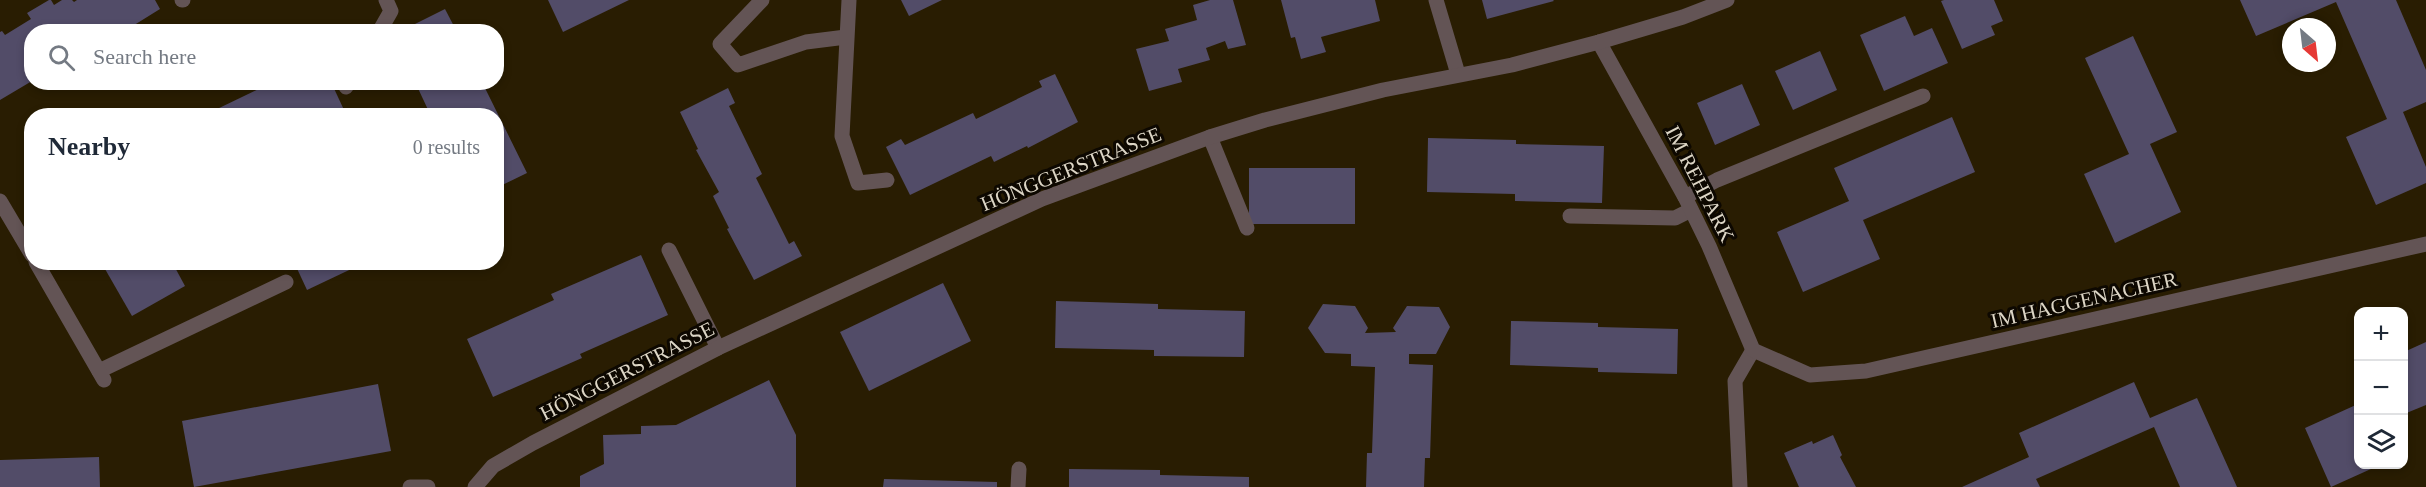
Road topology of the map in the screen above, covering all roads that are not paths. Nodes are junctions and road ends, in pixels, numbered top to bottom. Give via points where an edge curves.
1 (386, 0) edge
2 (762, 0) edge
3 (849, 0) edge
4 (1436, 0) edge
5 (1727, 0) edge
6 (384, 24) edge
7 (846, 37) junction
8 (1599, 42) junction
9 (1458, 74) junction
10 (1923, 96) dead end
11 (1210, 137) junction
12 (887, 180) dead end
13 (0, 201) edge
14 (1688, 204) junction
15 (1570, 216) dead end
16 (1246, 228) dead end
17 (24, 242) edge
18 (2426, 244) edge
19 (669, 250) dead end
20 (41, 270) edge
21 (286, 282) dead end
22 (718, 348) junction
23 (1754, 350) junction
24 (1019, 469) dead end
25 (410, 487) edge
26 (428, 487) edge
27 (475, 487) edge
28 (1018, 487) edge
29 (1740, 487) edge

1 - 6 street via 391,11
2 - 7 street via 720,44 738,65 806,42
3 - 7 street
4 - 9 street
5 - 8 street, HÖNGGERSTRASSE
7 - 12 street via 842,136 858,183
8 - 9 street, HÖNGGERSTRASSE
8 - 14 street, IM REHPARK
9 - 11 street, HÖNGGERSTRASSE
10 - 14 street via 1717,180
11 - 16 street
11 - 22 street, HÖNGGERSTRASSE via 1042,200
13 - 17 street
14 - 15 street via 1676,218
14 - 23 street, IM REHPARK
18 - 23 street, IM HAGGENACHER via 1858,373 1810,375
19 - 22 street
20 - 21 street via 102,376
22 - 27 street, HÖNGGERSTRASSE via 533,443 493,466
23 - 29 street via 1735,381
24 - 28 street
25 - 26 street

